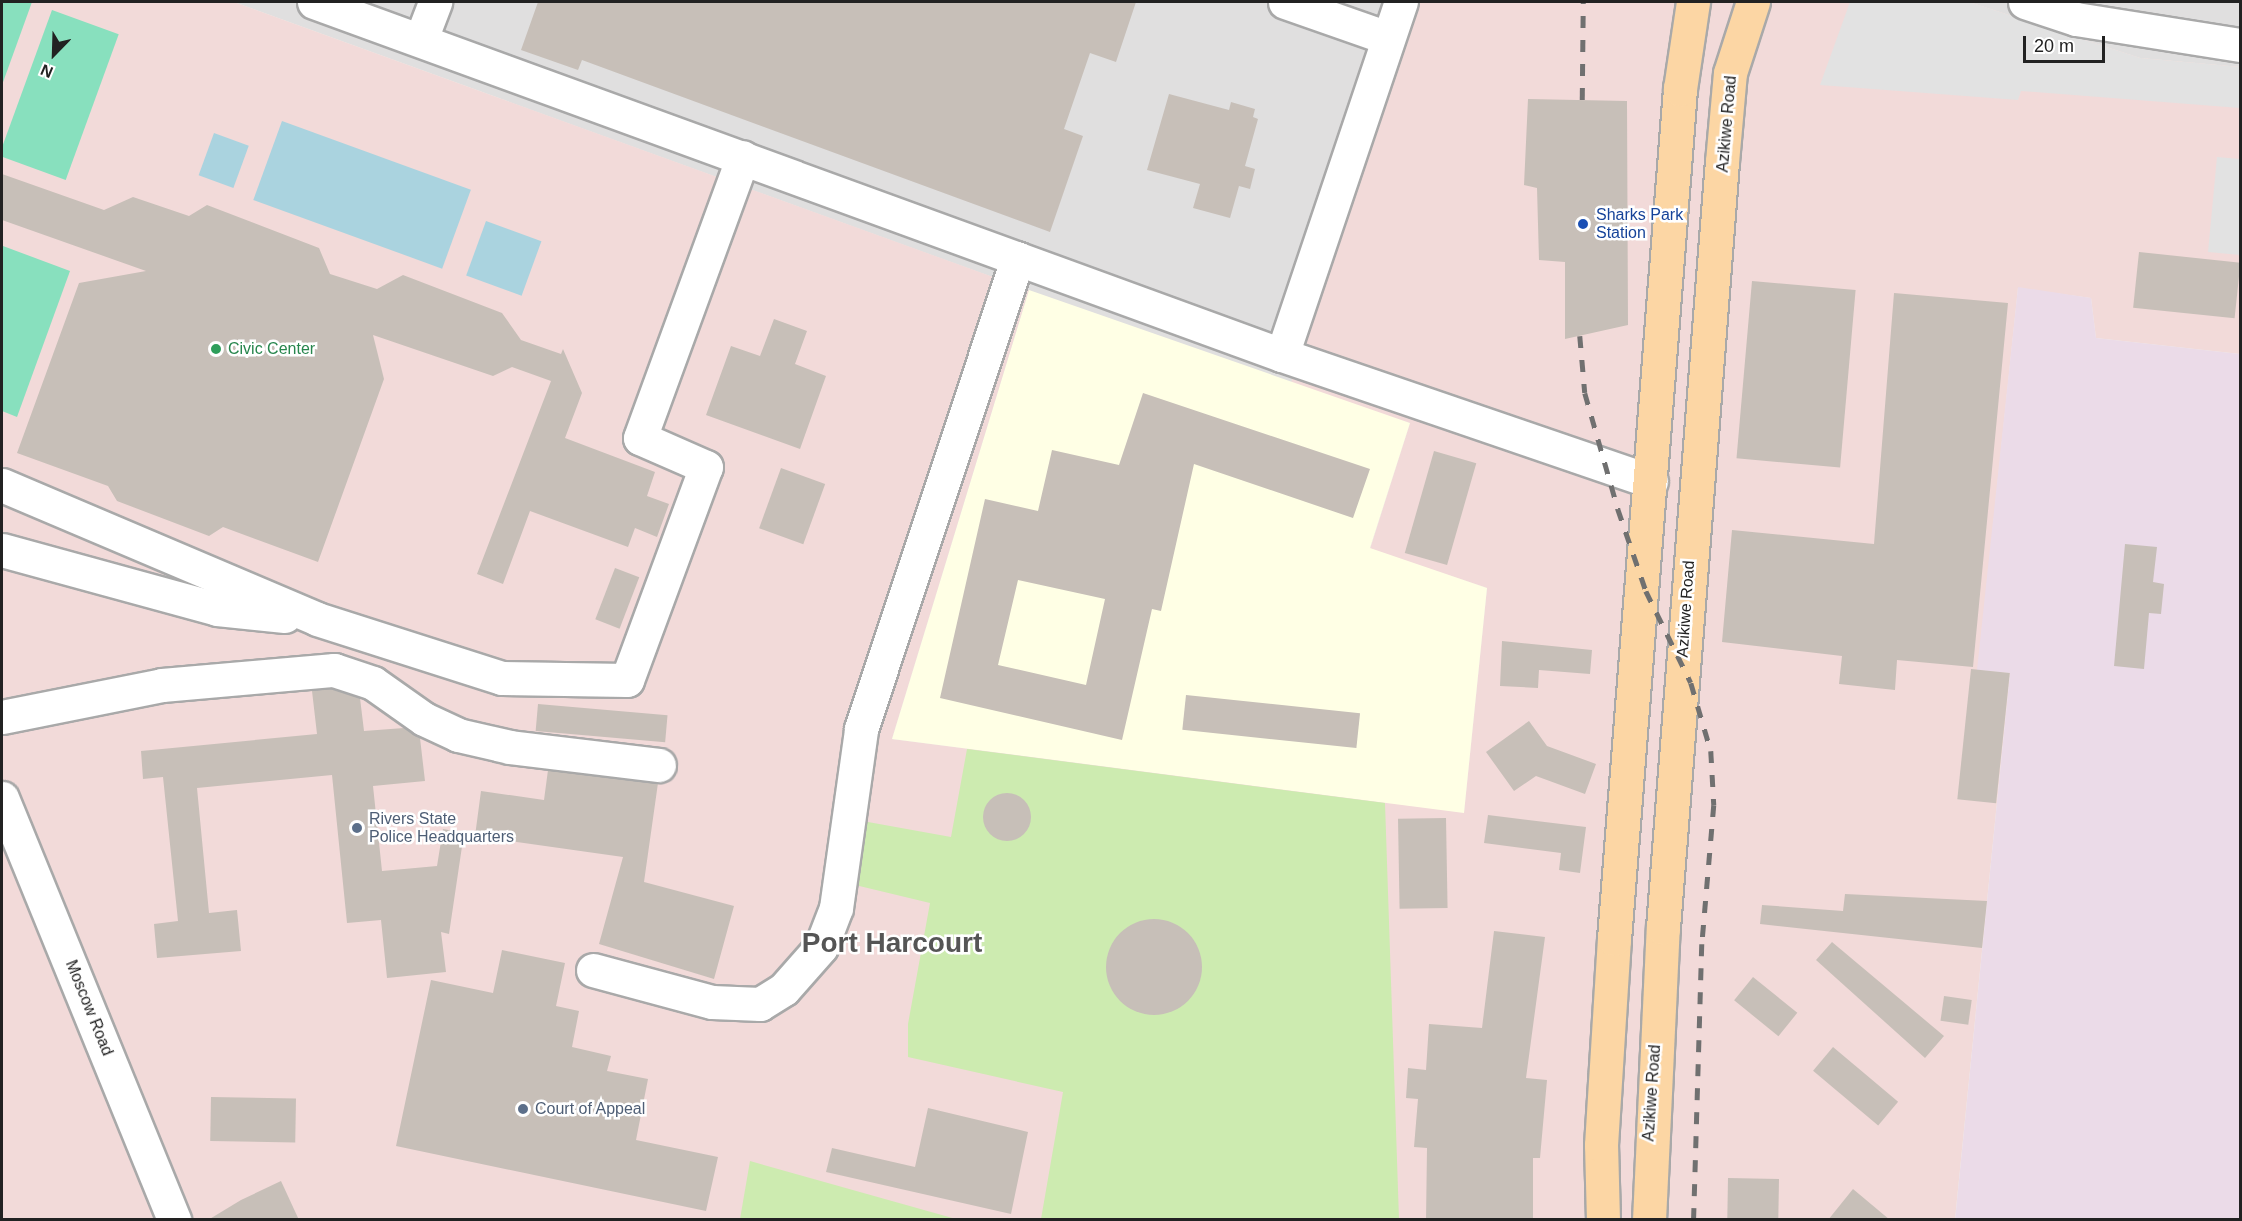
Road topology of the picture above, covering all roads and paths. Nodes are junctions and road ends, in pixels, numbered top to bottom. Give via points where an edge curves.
1 (314, 2) edge
2 (435, 2) edge
3 (1285, 2) edge
4 (1401, 2) edge
5 (1693, 2) edge
6 (1753, 2) edge
7 (2025, 2) edge
8 (1388, 38) junction
9 (421, 39) junction
10 (2241, 45) edge
11 (743, 157) junction
12 (1018, 258) junction
13 (1282, 356) junction
14 (1651, 481) junction
15 (2, 485) edge
16 (2, 550) edge
17 (317, 619) junction
18 (2, 717) edge
19 (659, 765) dead end
20 (2, 798) edge
21 (593, 970) dead end
22 (174, 1220) edge
23 (1604, 1220) edge
24 (1649, 1220) edge

1 - 9 street
2 - 9 street
3 - 8 street
4 - 8 street
5 - 14 main road via 1680,89
6 - 24 main road, Azikiwe Road via 1730,73 1722,162 1664,916
7 - 10 street via 2076,19
8 - 13 street
9 - 11 street
11 - 12 street
11 - 17 street via 639,438 706,467 627,680 502,678
12 - 13 street
12 - 21 street via 861,729 836,908 822,947 784,989 760,1004 712,1002
13 - 14 street
14 - 23 main road via 1601,1145
15 - 17 street
16 - 17 street via 217,609
18 - 19 street via 69,699 162,685 334,670 373,683 424,719 458,735 510,747
20 - 22 street, Moscow Road

